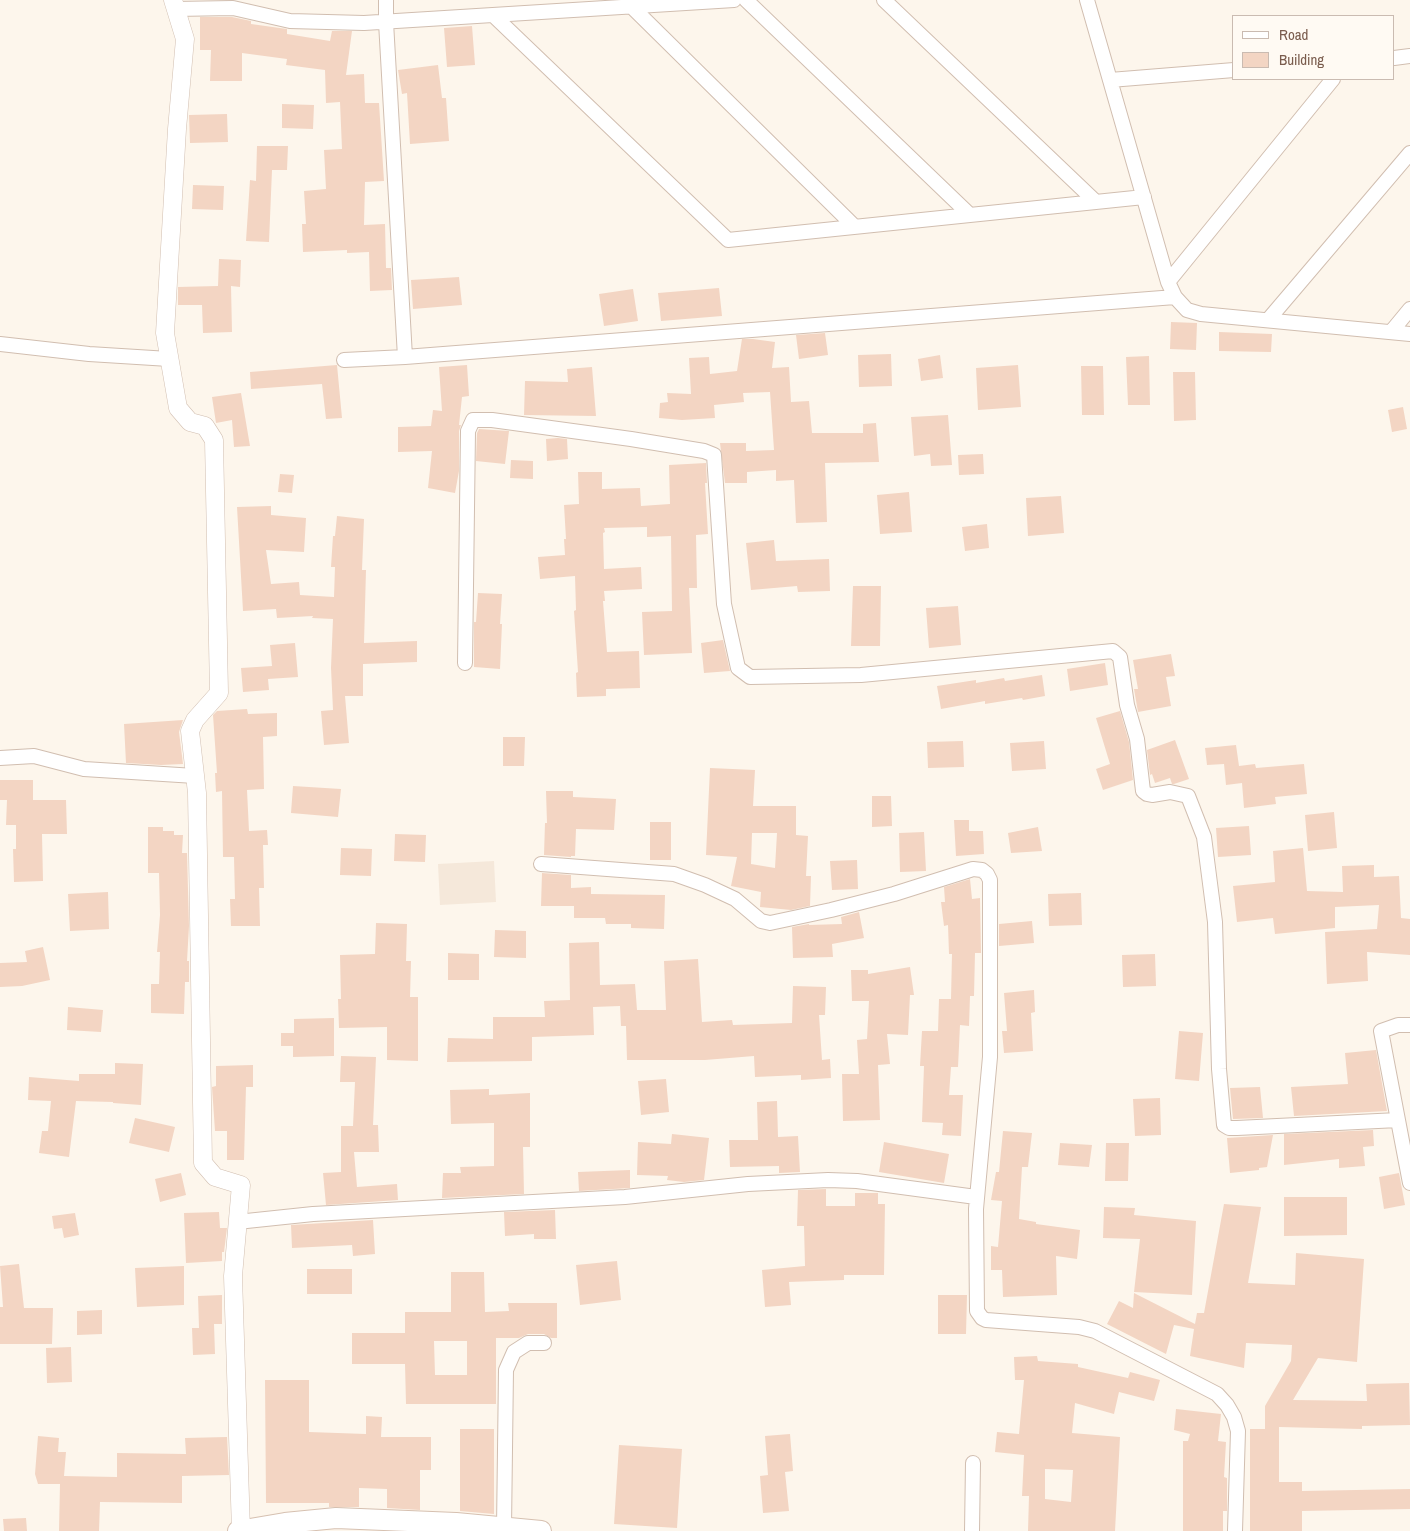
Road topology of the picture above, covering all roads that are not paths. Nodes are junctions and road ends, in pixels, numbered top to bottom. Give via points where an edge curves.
1 (386, 0) edge
2 (734, 0) edge
3 (746, 0) edge
4 (884, 0) edge
5 (1087, 0) edge
6 (712, 1) edge
7 (632, 3) edge
8 (174, 4) edge
9 (493, 15) junction
10 (386, 22) junction
11 (1410, 56) edge
12 (1395, 58) edge
13 (1232, 70) edge
14 (1110, 80) junction
15 (1332, 80) edge
16 (1410, 153) edge
17 (1144, 197) junction
18 (1096, 202) junction
19 (970, 215) junction
20 (855, 227) junction
21 (1168, 282) junction
22 (1175, 297) junction
23 (1410, 308) edge
24 (1268, 320) junction
25 (1391, 332) junction
26 (1410, 334) edge
27 (0, 344) edge
28 (405, 356) junction
29 (169, 359) junction
30 (344, 360) dead end
31 (465, 663) dead end
32 (0, 758) edge
33 (195, 776) junction
34 (541, 864) dead end
35 (1410, 1025) edge
36 (1398, 1120) junction
37 (1410, 1183) edge
38 (976, 1197) junction
39 (237, 1222) junction
40 (544, 1343) dead end
41 (973, 1462) dead end
42 (504, 1528) junction
43 (240, 1531) edge
44 (541, 1531) edge
45 (972, 1531) edge
46 (1235, 1531) edge

1 - 10 street
2 - 6 street
3 - 19 street
4 - 18 street
5 - 14 street
6 - 7 street
7 - 9 street
7 - 20 street
8 - 10 street via 233,8 290,20
8 - 29 street via 185,39 165,334
9 - 10 street
9 - 20 street via 728,240
10 - 28 street
11 - 12 street
13 - 14 street
14 - 17 street
15 - 21 street
16 - 24 street
17 - 18 street
17 - 21 street
18 - 19 street
19 - 20 street
21 - 22 street
22 - 24 street via 1187,310 1201,314
22 - 28 street
23 - 25 street
24 - 25 street
25 - 26 street
27 - 29 street
28 - 30 street
29 - 33 street via 178,408 190,422 205,426 214,440 219,693 195,720 190,732
31 - 36 street via 468,431 473,420 631,439 714,455 724,604 738,668 750,676 861,675 1113,651 1120,657 1143,791 1152,795 1170,792 1188,796 1204,837 1215,922 1224,1125 1237,1128
32 - 33 street via 34,756 84,769
33 - 39 street via 203,1163 215,1177 241,1185
34 - 38 street via 674,874 735,899 761,921 770,923 885,897 973,869 982,870 990,880 990,1057
35 - 36 street via 1381,1031
36 - 37 street
38 - 39 street via 828,1180 748,1184 625,1198 313,1214
38 - 46 street via 976,1308 982,1318 1095,1331 1217,1394 1227,1405 1238,1430
39 - 43 street via 233,1276
40 - 42 street via 528,1343 514,1352 506,1370
41 - 45 street
42 - 43 main road via 336,1518
42 - 44 main road

